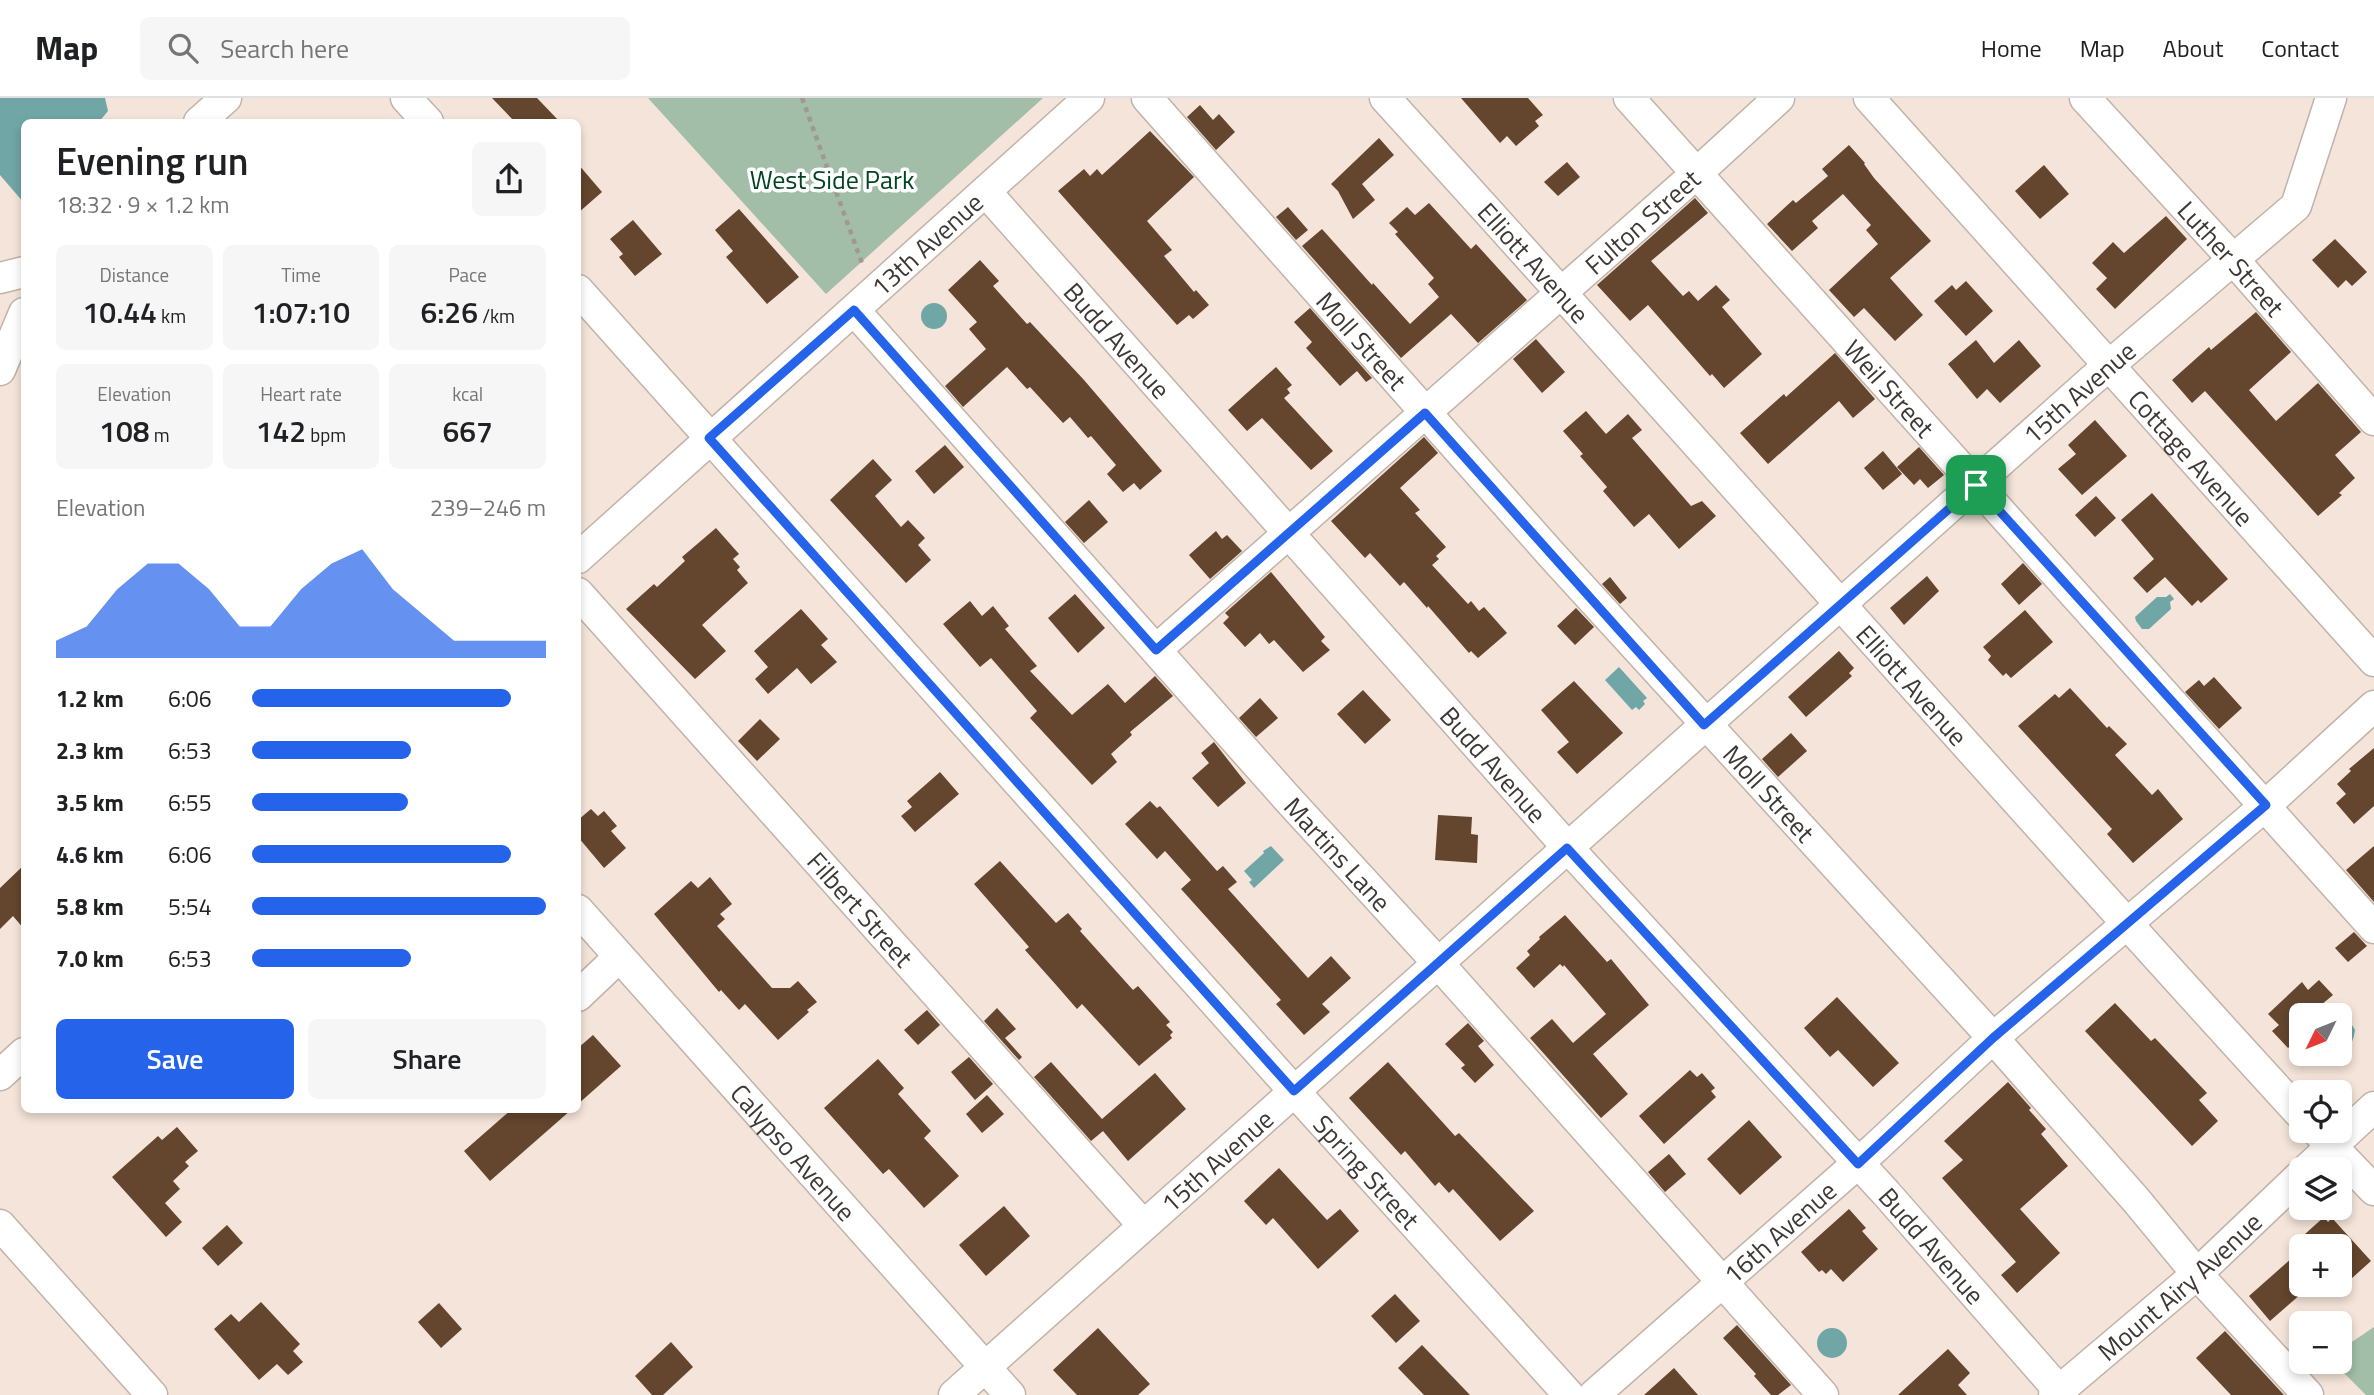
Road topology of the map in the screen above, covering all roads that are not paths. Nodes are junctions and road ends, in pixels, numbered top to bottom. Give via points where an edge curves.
1 (226, 98) edge
2 (406, 98) edge
3 (1089, 98) edge
4 (1147, 98) edge
5 (1385, 98) edge
6 (1629, 98) edge
7 (1779, 98) edge
8 (1869, 98) edge
9 (2085, 98) edge
10 (2331, 98) edge
11 (202, 119) edge
12 (425, 119) edge
13 (1697, 173) junction
14 (986, 192) junction
15 (2232, 258) junction
16 (581, 293) edge
17 (1561, 293) junction
18 (863, 302) junction
19 (21, 320) edge
20 (2110, 365) junction
21 (0, 370) edge
22 (1425, 413) junction
23 (2374, 420) edge
24 (709, 438) junction
25 (1976, 485) junction
26 (1290, 533) junction
27 (581, 555) edge
28 (581, 596) edge
29 (1841, 606) junction
30 (1156, 650) junction
31 (2374, 661) edge
32 (2374, 706) edge
33 (1704, 725) junction
34 (2266, 805) junction
35 (1567, 848) junction
36 (581, 913) edge
37 (2126, 923) junction
38 (2374, 928) edge
39 (619, 957) junction
40 (1438, 963) junction
41 (581, 993) edge
42 (1993, 1038) junction
43 (21, 1056) edge
44 (0, 1075) edge
45 (1294, 1091) junction
46 (2289, 1102) edge
47 (2374, 1107) edge
48 (2352, 1121) edge
49 (2329, 1143) edge
50 (1858, 1164) junction
51 (2289, 1186) edge
52 (2374, 1190) edge
53 (0, 1225) edge
54 (1143, 1226) junction
55 (2197, 1274) junction
56 (1721, 1283) junction
57 (985, 1367) junction
58 (2058, 1393) edge
59 (152, 1395) edge
60 (954, 1395) edge
61 (1010, 1395) edge
62 (1569, 1395) edge
63 (1594, 1395) edge
64 (1824, 1395) edge
65 (2308, 1395) edge

1 - 11 street
2 - 12 street
3 - 14 street, 13th Avenue
4 - 22 street, Moll Street
5 - 17 street, Elliott Avenue
6 - 13 street, Weil Street
7 - 13 street, Fulton Street
8 - 20 street, Cottage Avenue
9 - 15 street, Luther Street
10 - 15 street, 15th Avenue via 2295,206
13 - 17 street, Fulton Street
13 - 25 street, Weil Street
14 - 18 street, 13th Avenue
14 - 26 street, Budd Avenue
15 - 20 street, 15th Avenue
15 - 23 street, Luther Street
16 - 24 street, Spring Street
17 - 22 street, Fulton Street
17 - 29 street, Elliott Avenue
18 - 24 street, 13th Avenue
18 - 30 street, Martins Lane
19 - 21 street
20 - 25 street, 15th Avenue
20 - 31 street, Cottage Avenue
22 - 26 street, Fulton Street
22 - 33 street, Moll Street
24 - 27 street, 13th Avenue
24 - 45 street, Spring Street
25 - 29 street, 15th Avenue
25 - 34 street, Weil Street
26 - 30 street, Fulton Street
26 - 35 street, Budd Avenue
28 - 54 street, Filbert Street
29 - 33 street, 15th Avenue
29 - 37 street, Elliott Avenue
30 - 40 street, Martins Lane
32 - 34 street, 16th Avenue
33 - 35 street, 15th Avenue
33 - 42 street, Moll Street
34 - 37 street, 16th Avenue
34 - 38 street, Weil Street
35 - 40 street, 15th Avenue
35 - 50 street, Budd Avenue
36 - 39 street, Calypso Avenue
37 - 42 street, 16th Avenue
37 - 46 street, Elliott Avenue
39 - 41 street
39 - 57 street, Calypso Avenue
40 - 45 street, 15th Avenue
40 - 56 street, Martins Lane
42 - 50 street, 16th Avenue
42 - 55 street, Moll Street
43 - 44 street
45 - 54 street, 15th Avenue
45 - 62 street, Spring Street
47 - 48 street
49 - 52 street
50 - 56 street, 16th Avenue
50 - 58 street, Budd Avenue
51 - 55 street, Mount Airy Avenue
53 - 59 street
54 - 57 street, 15th Avenue
55 - 58 street, Mount Airy Avenue
55 - 65 street, Moll Street
56 - 63 street, 16th Avenue
56 - 64 street, Martins Lane
57 - 60 street, 15th Avenue
57 - 61 street, Calypso Avenue

